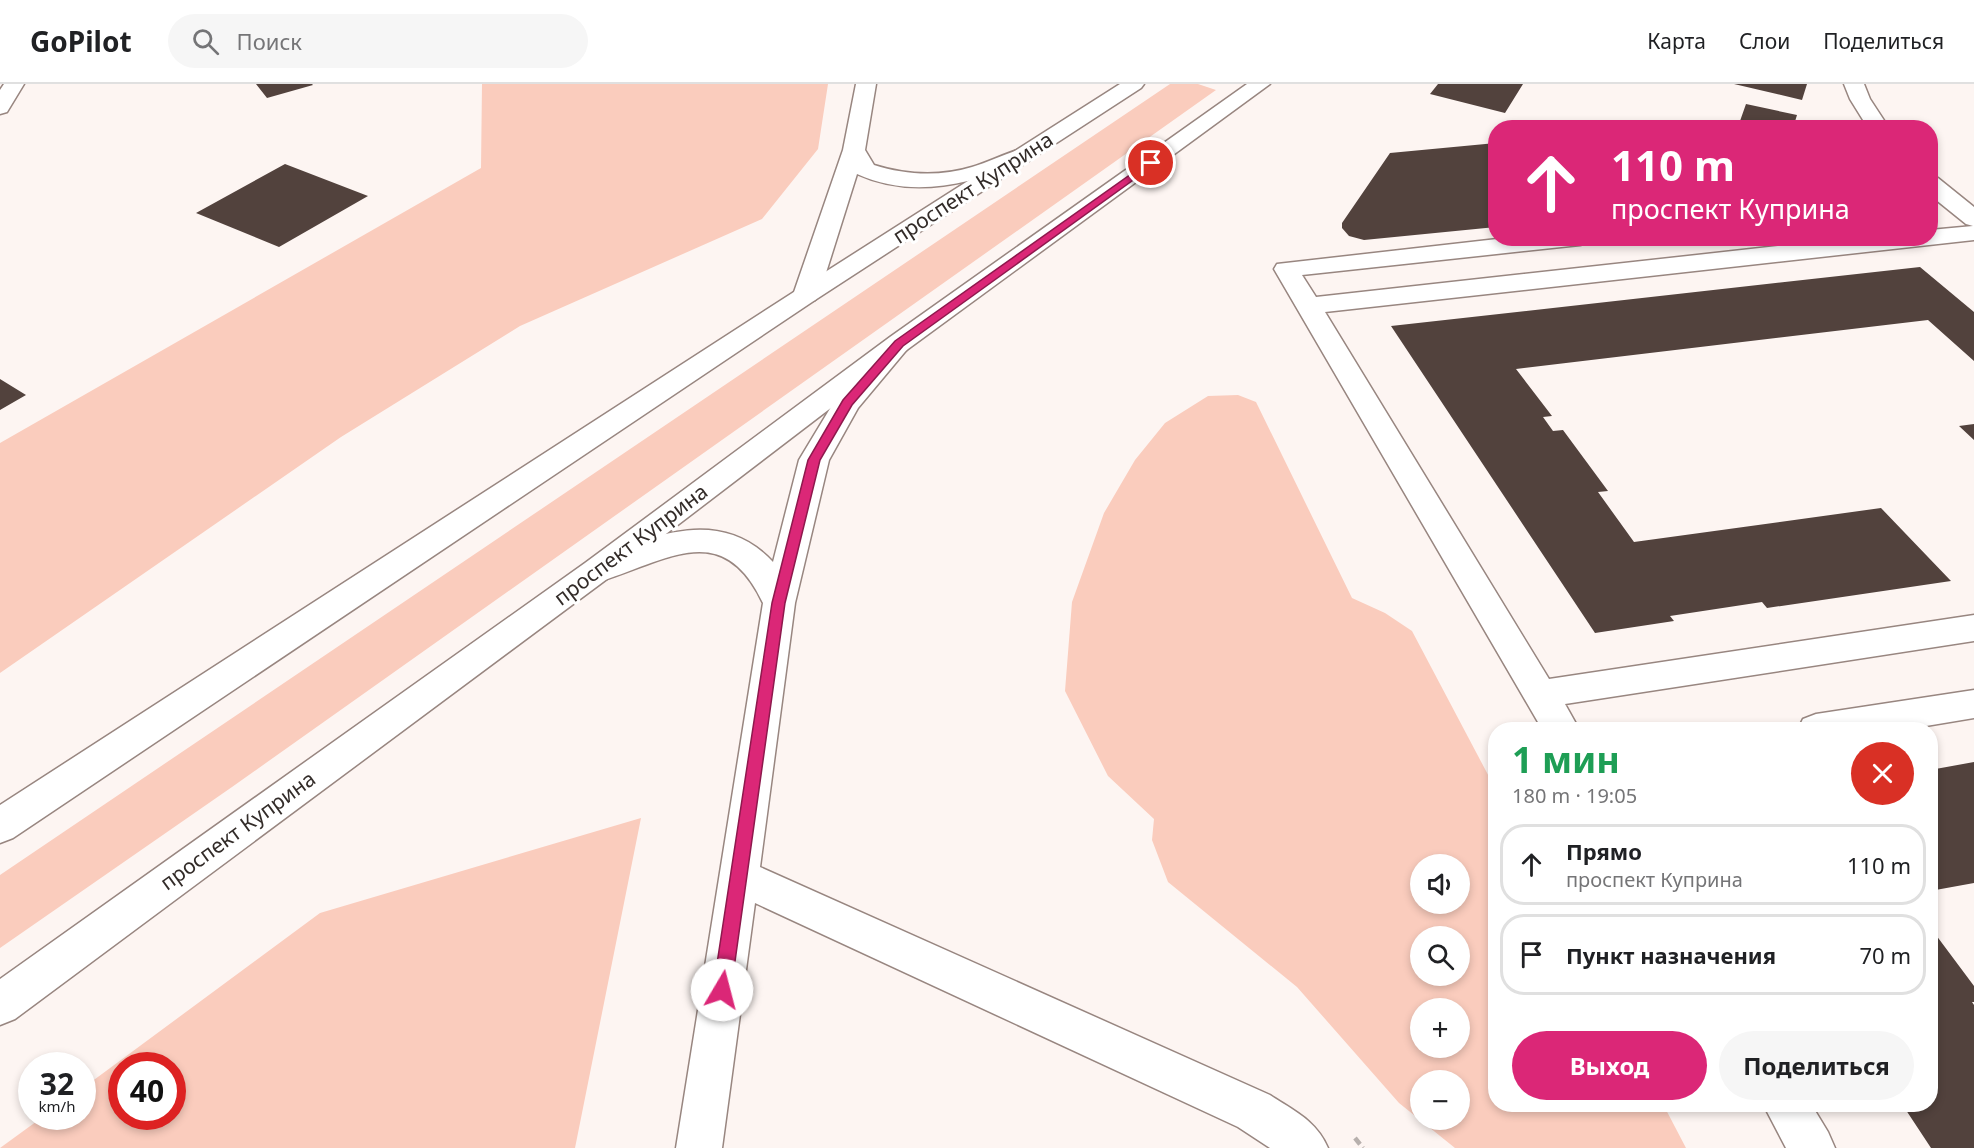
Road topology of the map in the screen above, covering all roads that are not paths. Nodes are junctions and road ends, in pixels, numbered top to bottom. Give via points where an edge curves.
1 (14, 84) edge
2 (866, 84) edge
3 (1134, 84) edge
4 (1260, 84) edge
5 (1854, 84) edge
6 (0, 108) edge
7 (1874, 120) edge
8 (854, 150) junction
9 (1024, 155) junction
10 (1940, 201) edge
11 (1974, 219) edge
12 (1974, 233) edge
13 (1938, 236) edge
14 (1504, 246) edge
15 (1849, 246) edge
16 (806, 295) junction
17 (1308, 306) junction
18 (899, 343) junction
19 (596, 571) junction
20 (779, 603) junction
21 (1974, 628) edge
22 (1540, 694) junction
23 (1974, 704) edge
24 (1557, 722) edge
25 (1860, 722) edge
26 (0, 826) edge
27 (739, 877) junction
28 (0, 1004) edge
29 (1790, 1112) edge
30 (699, 1148) edge
31 (1305, 1148) edge
32 (1812, 1148) edge

1 - 6 main road
2 - 8 main road
3 - 9 main road, проспект Куприна
4 - 18 main road, проспект Куприна
5 - 7 main road
8 - 9 main road via 865,170 920,183 978,174
8 - 16 main road
9 - 16 main road, проспект Куприна
10 - 11 main road
12 - 13 main road
14 - 17 main road via 1286,269
15 - 17 main road
16 - 26 main road, проспект Куприна
17 - 22 main road
18 - 19 main road, проспект Куприна
18 - 20 main road via 847,403 814,460
19 - 20 main road via 648,549 692,540 729,543 754,558 773,586
19 - 28 main road, проспект Куприна
20 - 27 main road
21 - 22 main road
22 - 24 main road
23 - 25 main road
27 - 30 main road
27 - 31 main road via 1254,1111
29 - 32 main road

